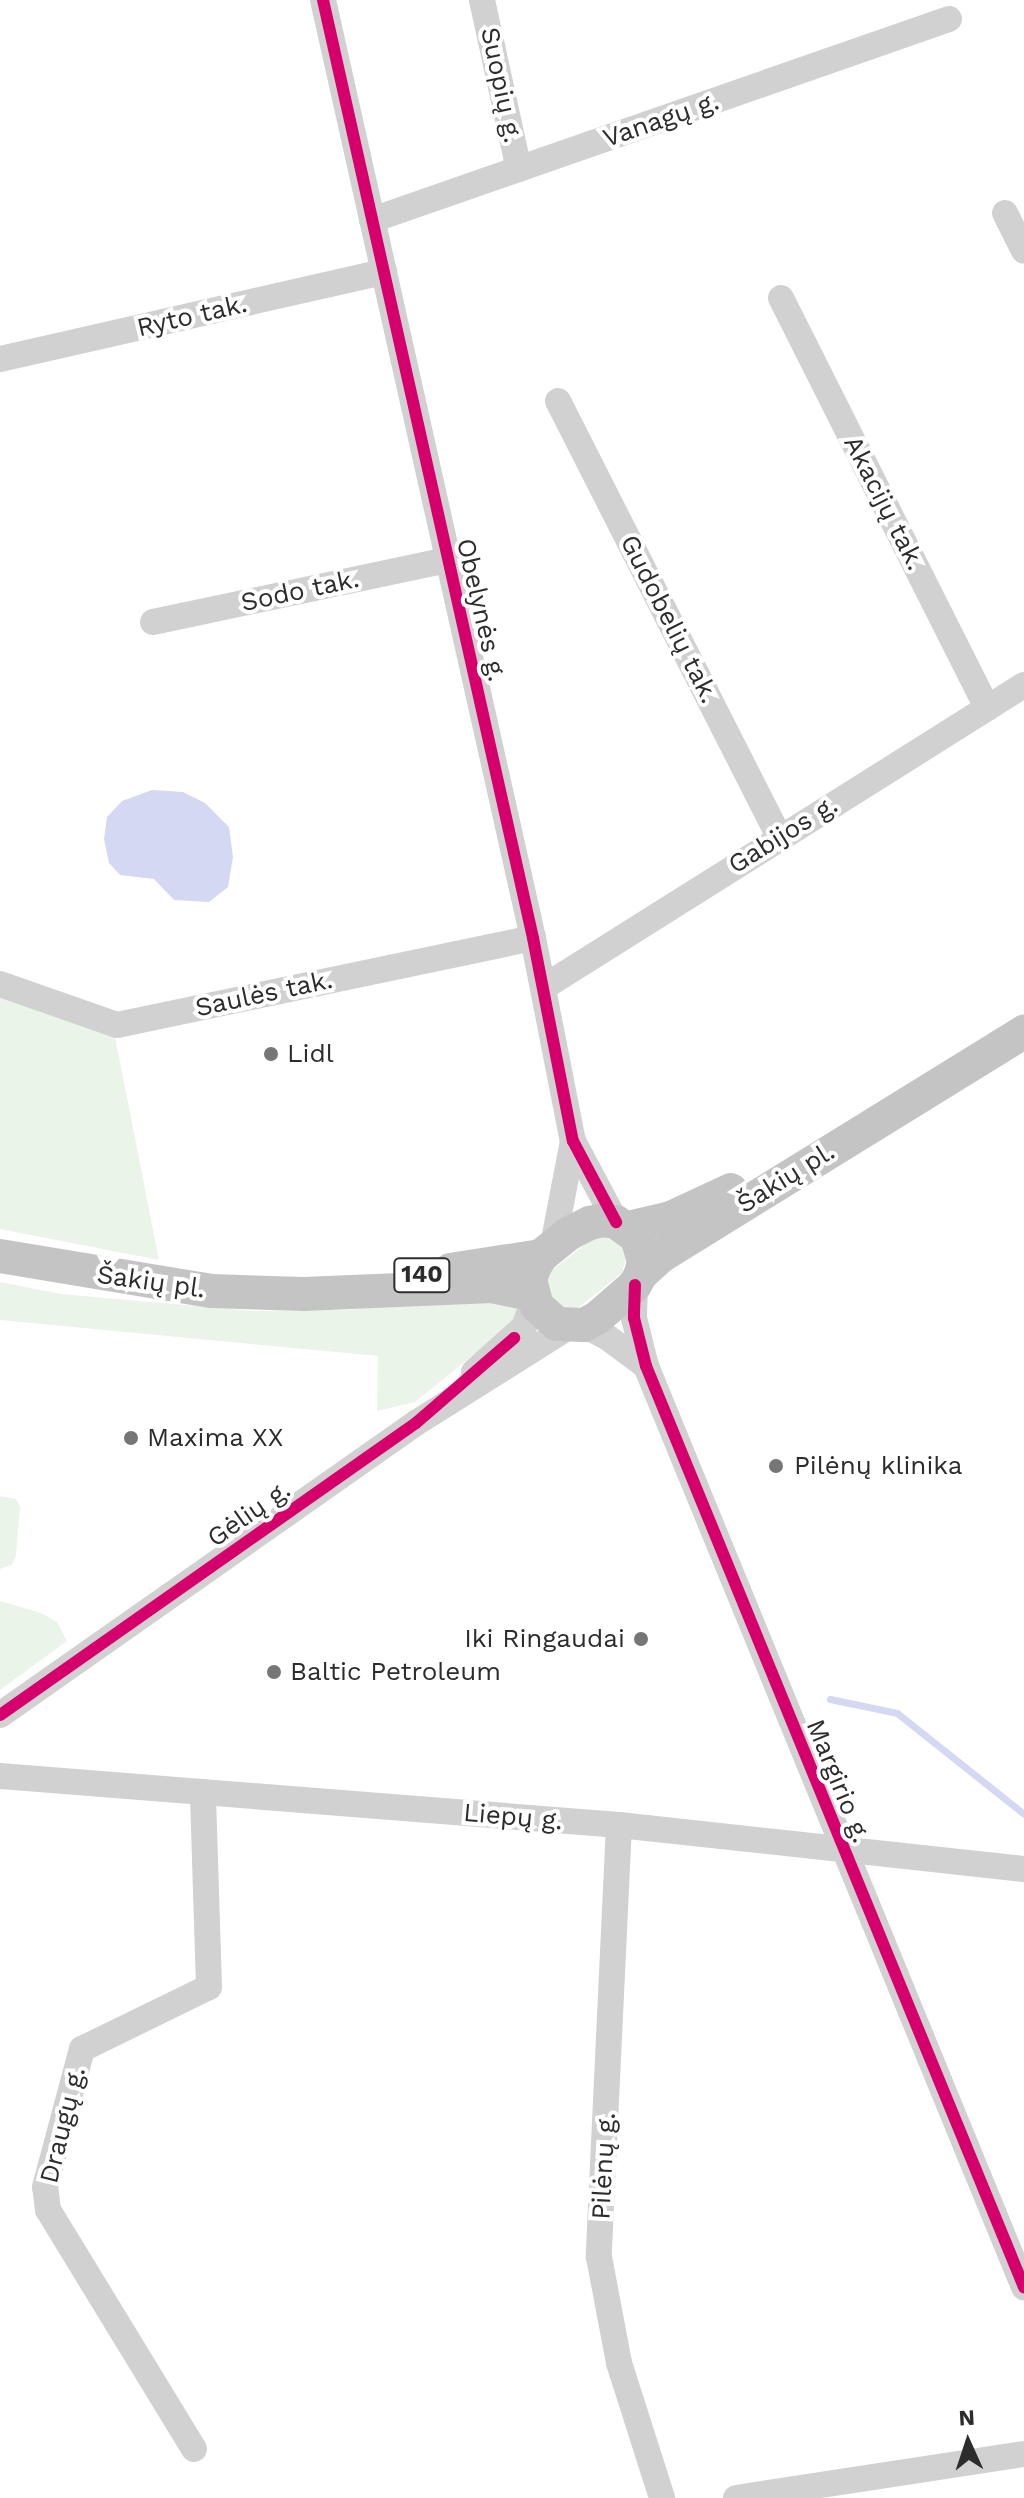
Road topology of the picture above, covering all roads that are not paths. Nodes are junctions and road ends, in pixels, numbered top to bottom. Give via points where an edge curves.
1 (323, 0) edge
2 (482, 0) edge
3 (949, 19) dead end
4 (519, 169) junction
5 (1005, 213) dead end
6 (372, 220) junction
7 (1024, 251) edge
8 (384, 272) junction
9 (781, 298) dead end
10 (0, 359) edge
11 (558, 401) dead end
12 (448, 560) junction
13 (153, 622) dead end
14 (1024, 685) edge
15 (987, 708) junction
16 (779, 836) junction
17 (533, 938) junction
18 (0, 984) edge
19 (544, 987) junction
20 (1024, 1032) edge
21 (893, 1113) junction
22 (573, 1141) junction
23 (622, 1225) junction
24 (547, 1251) junction
25 (0, 1256) edge
26 (638, 1280) junction
27 (304, 1294) junction
28 (533, 1297) junction
29 (577, 1326) junction
30 (646, 1366) junction
31 (416, 1423) junction
32 (0, 1715) edge
33 (0, 1776) edge
34 (203, 1792) junction
35 (619, 1825) junction
36 (842, 1850) junction
37 (1024, 1869) edge
38 (1024, 2287) edge
39 (194, 2449) dead end
40 (1024, 2454) edge
41 (662, 2498) edge
42 (736, 2498) edge

1 - 6 street, Obelynės g.
2 - 4 street, Suopių g.
3 - 4 street, Vanagų g.
4 - 6 street, Vanagų g.
5 - 7 street
6 - 8 street, Obelynės g.
8 - 10 street, Ryto tak.
8 - 12 street, Obelynės g.
9 - 15 street, Akacijų tak.
11 - 16 street, Gudobelių tak.
12 - 13 street, Sodo tak.
12 - 17 street, Obelynės g.
14 - 15 street, Gabijos g.
15 - 16 street, Gabijos g.
16 - 19 street, Gabijos g.
17 - 18 street, Saulės tak. via 117,1025
17 - 19 street, Obelynės g.
19 - 22 street, Obelynės g.
20 - 21 main road, Šakių pl. / 140
21 - 23 main road, Šakių pl. / 140 via 671,1218
21 - 26 main road, Šakių pl. / 140 via 670,1250
22 - 23 street, Obelynės g.
22 - 24 street, Obelynės g.
23 - 24 main road, 140 via 590,1223
23 - 26 main road via 642,1248
24 - 27 main road, Šakių pl. / 140
24 - 28 main road via 530,1280
25 - 27 main road, Šakių pl. / 140 via 212,1291
26 - 29 main road, 140
26 - 30 street, Margirio g. via 634,1318
27 - 28 main road, Šakių pl. / 140 via 492,1286
28 - 29 main road, 140 via 545,1317
28 - 31 street, Gėlių g. via 530,1317 514,1338
29 - 30 street via 607,1337
29 - 31 street, Gėlių g.
30 - 36 street, Margirio g.
31 - 32 street, Gėlių g.
33 - 34 street, Liepų g.
34 - 35 street, Liepų g.
34 - 39 street, Draugų g. via 209,1987 82,2049 45,2187 48,2210
35 - 36 street, Liepų g.
35 - 41 street, Pilėnų g. via 599,2257 619,2363
36 - 37 street, Liepų g.
36 - 38 street, Margirio g.
40 - 42 street

